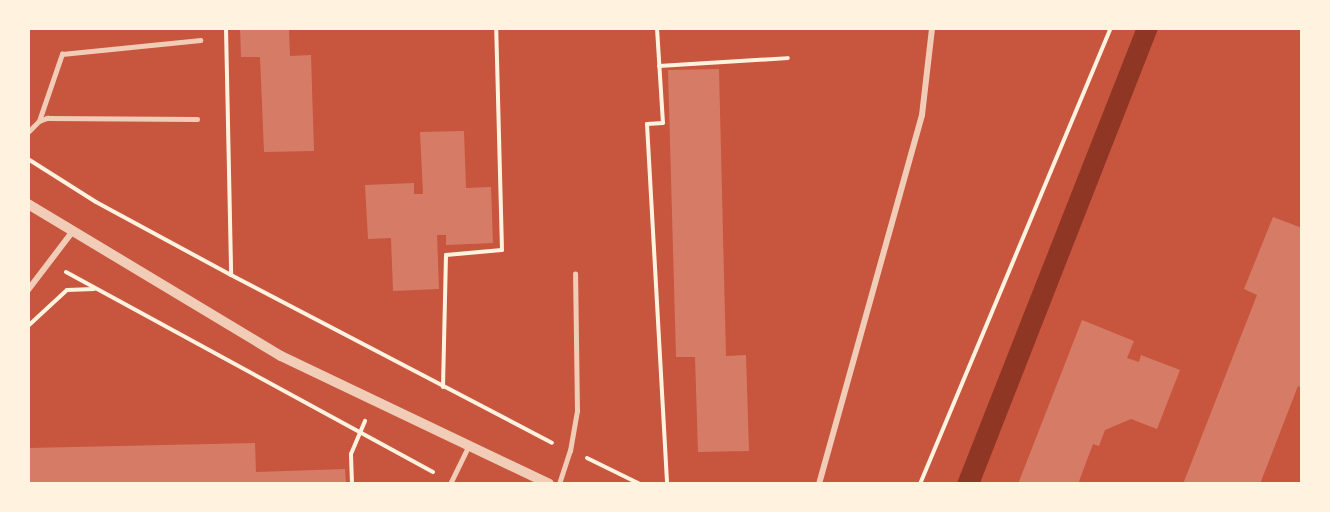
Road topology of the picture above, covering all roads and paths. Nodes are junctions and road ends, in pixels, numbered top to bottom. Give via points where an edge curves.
1 (226, 28) edge
2 (496, 28) edge
3 (586, 28) edge
4 (619, 28) edge
5 (657, 28) edge
6 (932, 28) edge
7 (1111, 28) edge
8 (200, 40) dead end
9 (788, 58) dead end
10 (659, 66) junction
11 (197, 119) dead end
12 (39, 121) junction
13 (28, 132) edge
14 (28, 159) edge
15 (28, 204) edge
16 (74, 231) junction
17 (50, 263) junction
18 (575, 274) dead end
19 (231, 275) junction
20 (97, 289) junction
21 (28, 290) edge
22 (28, 326) edge
23 (443, 387) junction
24 (374, 399) junction
25 (360, 434) junction
26 (469, 444) junction
27 (570, 451) junction
28 (352, 483) edge
29 (451, 483) edge
30 (549, 483) edge
31 (559, 483) edge
32 (640, 483) edge
33 (667, 483) edge
34 (819, 483) edge
35 (920, 483) edge

1 - 19 path
2 - 23 path via 502,250 446,255
3 - 4 path
5 - 10 path
6 - 34 street via 922,115
7 - 35 path
8 - 12 lane via 62,54
9 - 10 path
10 - 33 path via 663,123 647,124
11 - 12 lane
12 - 13 lane
14 - 19 path via 96,202
15 - 16 street
16 - 17 street
16 - 24 street via 280,356
17 - 20 path
17 - 21 street
18 - 27 lane via 577,411
19 - 23 path
20 - 22 path via 67,290
20 - 25 path
23 - 27 path
24 - 25 path
24 - 26 street
25 - 28 path via 351,454
25 - 29 path
26 - 29 lane
26 - 30 street
27 - 31 lane
27 - 32 path

